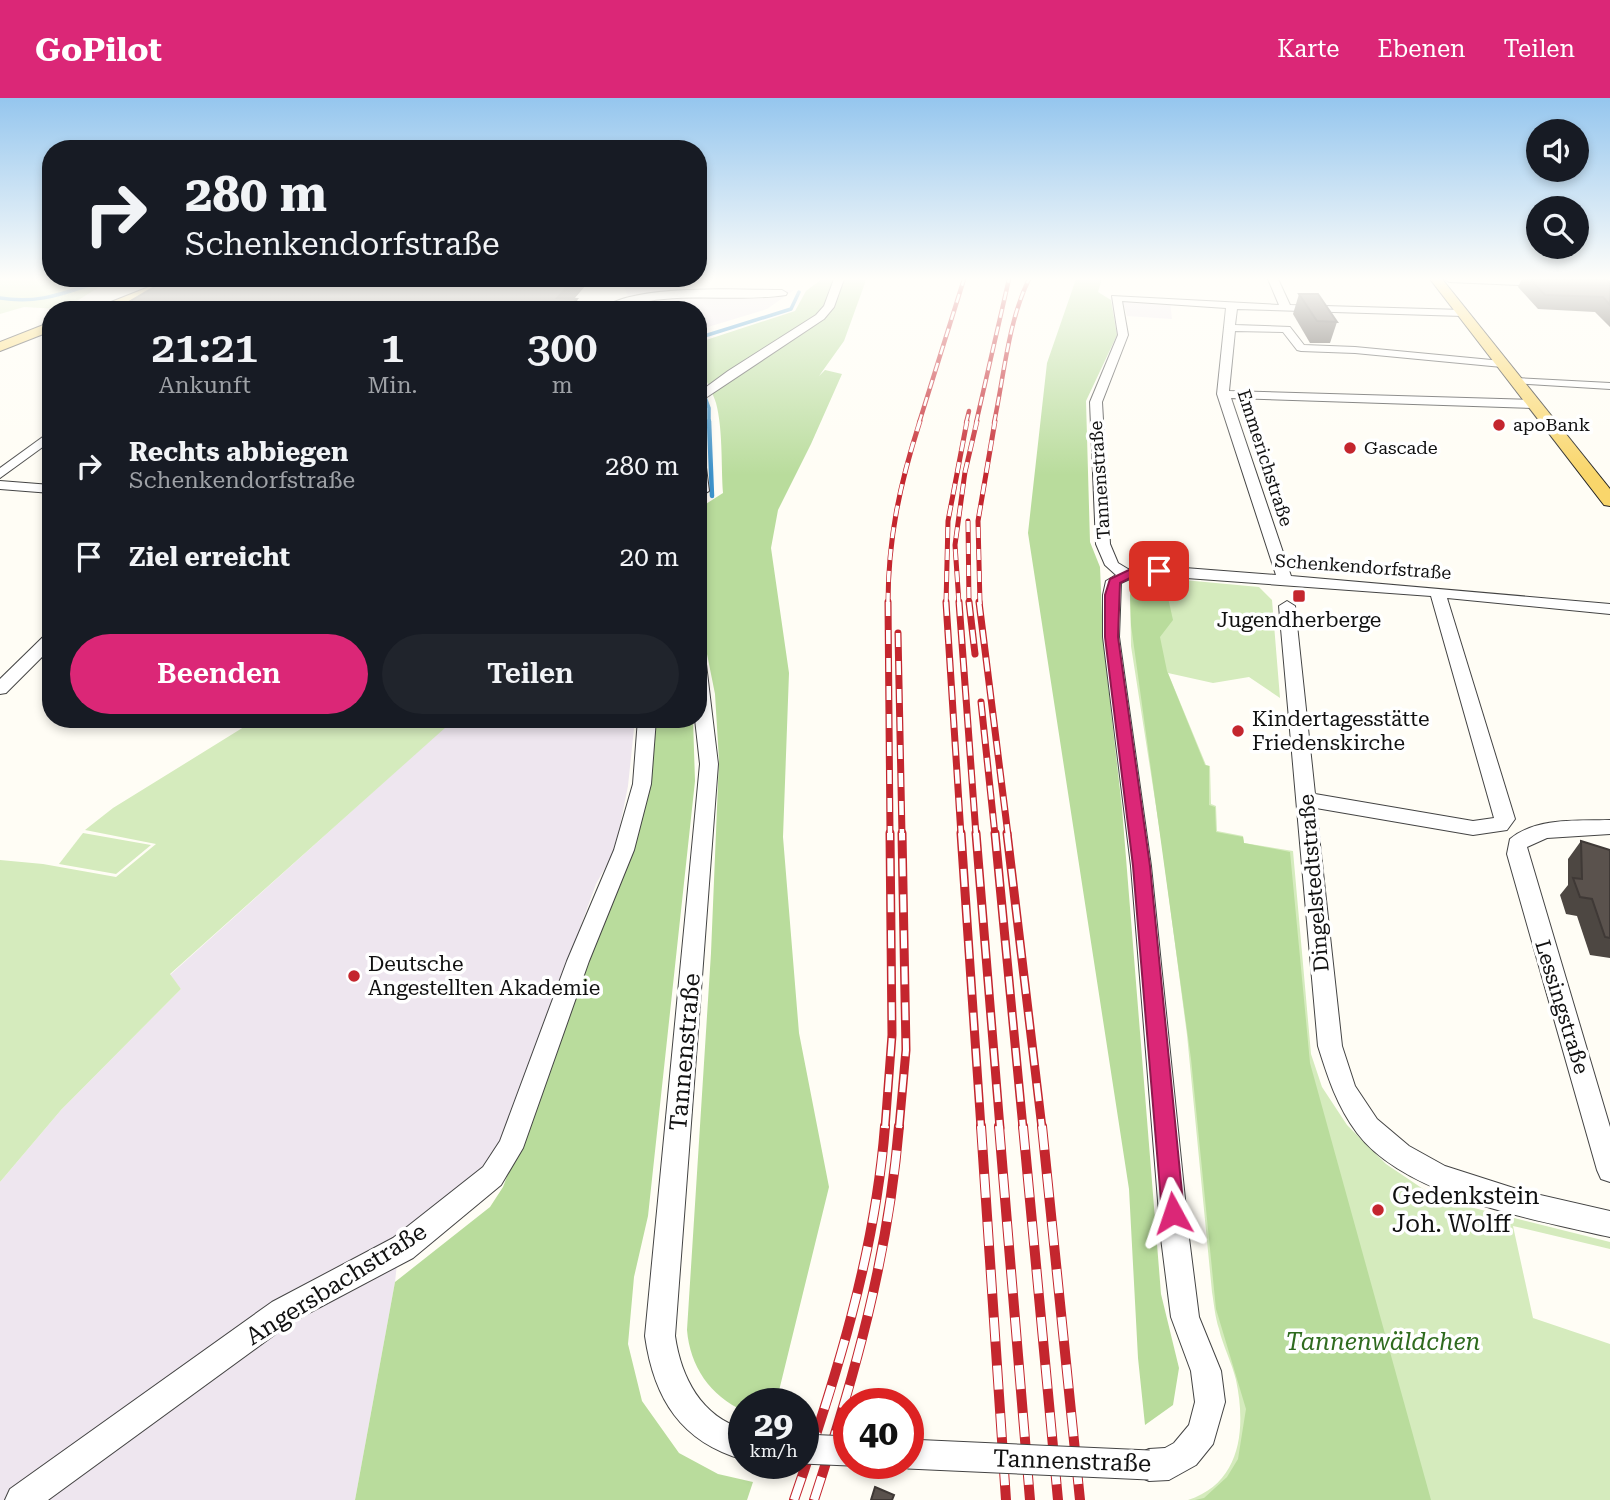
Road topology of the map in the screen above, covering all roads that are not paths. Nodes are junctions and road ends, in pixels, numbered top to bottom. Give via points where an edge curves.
1 (778, 344) edge
2 (1119, 344) edge
3 (1227, 344) edge
4 (1298, 344) edge
5 (1487, 344) edge
6 (1502, 364) junction
7 (1516, 381) junction
8 (1610, 386) edge
9 (707, 392) edge
10 (1223, 394) junction
11 (1534, 404) junction
12 (42, 442) edge
13 (0, 474) edge
14 (0, 485) edge
15 (42, 488) edge
16 (1610, 501) edge
17 (1120, 578) junction
18 (1285, 580) junction
19 (1438, 592) junction
20 (1287, 607) dead end
21 (1610, 610) edge
22 (42, 647) edge
23 (0, 689) edge
24 (646, 728) edge
25 (706, 728) edge
26 (1306, 799) junction
27 (1610, 827) edge
28 (1610, 1170) edge
29 (1610, 1224) edge
30 (728, 1439) edge
31 (924, 1455) edge
32 (21, 1500) edge

1 - 9 street
2 - 17 street, Tannenstraße via 1096,402 1096,417 1103,544
3 - 10 street, Emmerichstraße
4 - 6 street
5 - 6 main road
6 - 7 main road
7 - 8 street
7 - 11 main road
10 - 11 street
10 - 18 street, Emmerichstraße
11 - 16 main road
12 - 13 street
14 - 15 street
17 - 18 street, Schenkendorfstraße via 1159,571
17 - 31 street, Tannenstraße, bridge via 1111,595 1111,637 1141,866 1175,1238 1185,1317 1206,1371 1210,1402 1202,1433 1185,1454 1168,1464
18 - 19 street, Schenkendorfstraße
19 - 21 street, Schenkendorfstraße
19 - 26 street via 1505,819 1500,825 1473,828
20 - 26 street, Dingelstedtstraße
22 - 23 street
24 - 32 street, Angersbachstraße via 642,784 624,850 510,1148 492,1176 402,1248 282,1312
25 - 30 street, Tannenstraße via 708,776 660,1336 666,1368 685,1405 716,1434
26 - 29 street, Dingelstedtstraße via 1334,1071 1353,1109 1384,1144 1459,1187
27 - 28 street, Lessingstraße via 1535,833 1517,844

